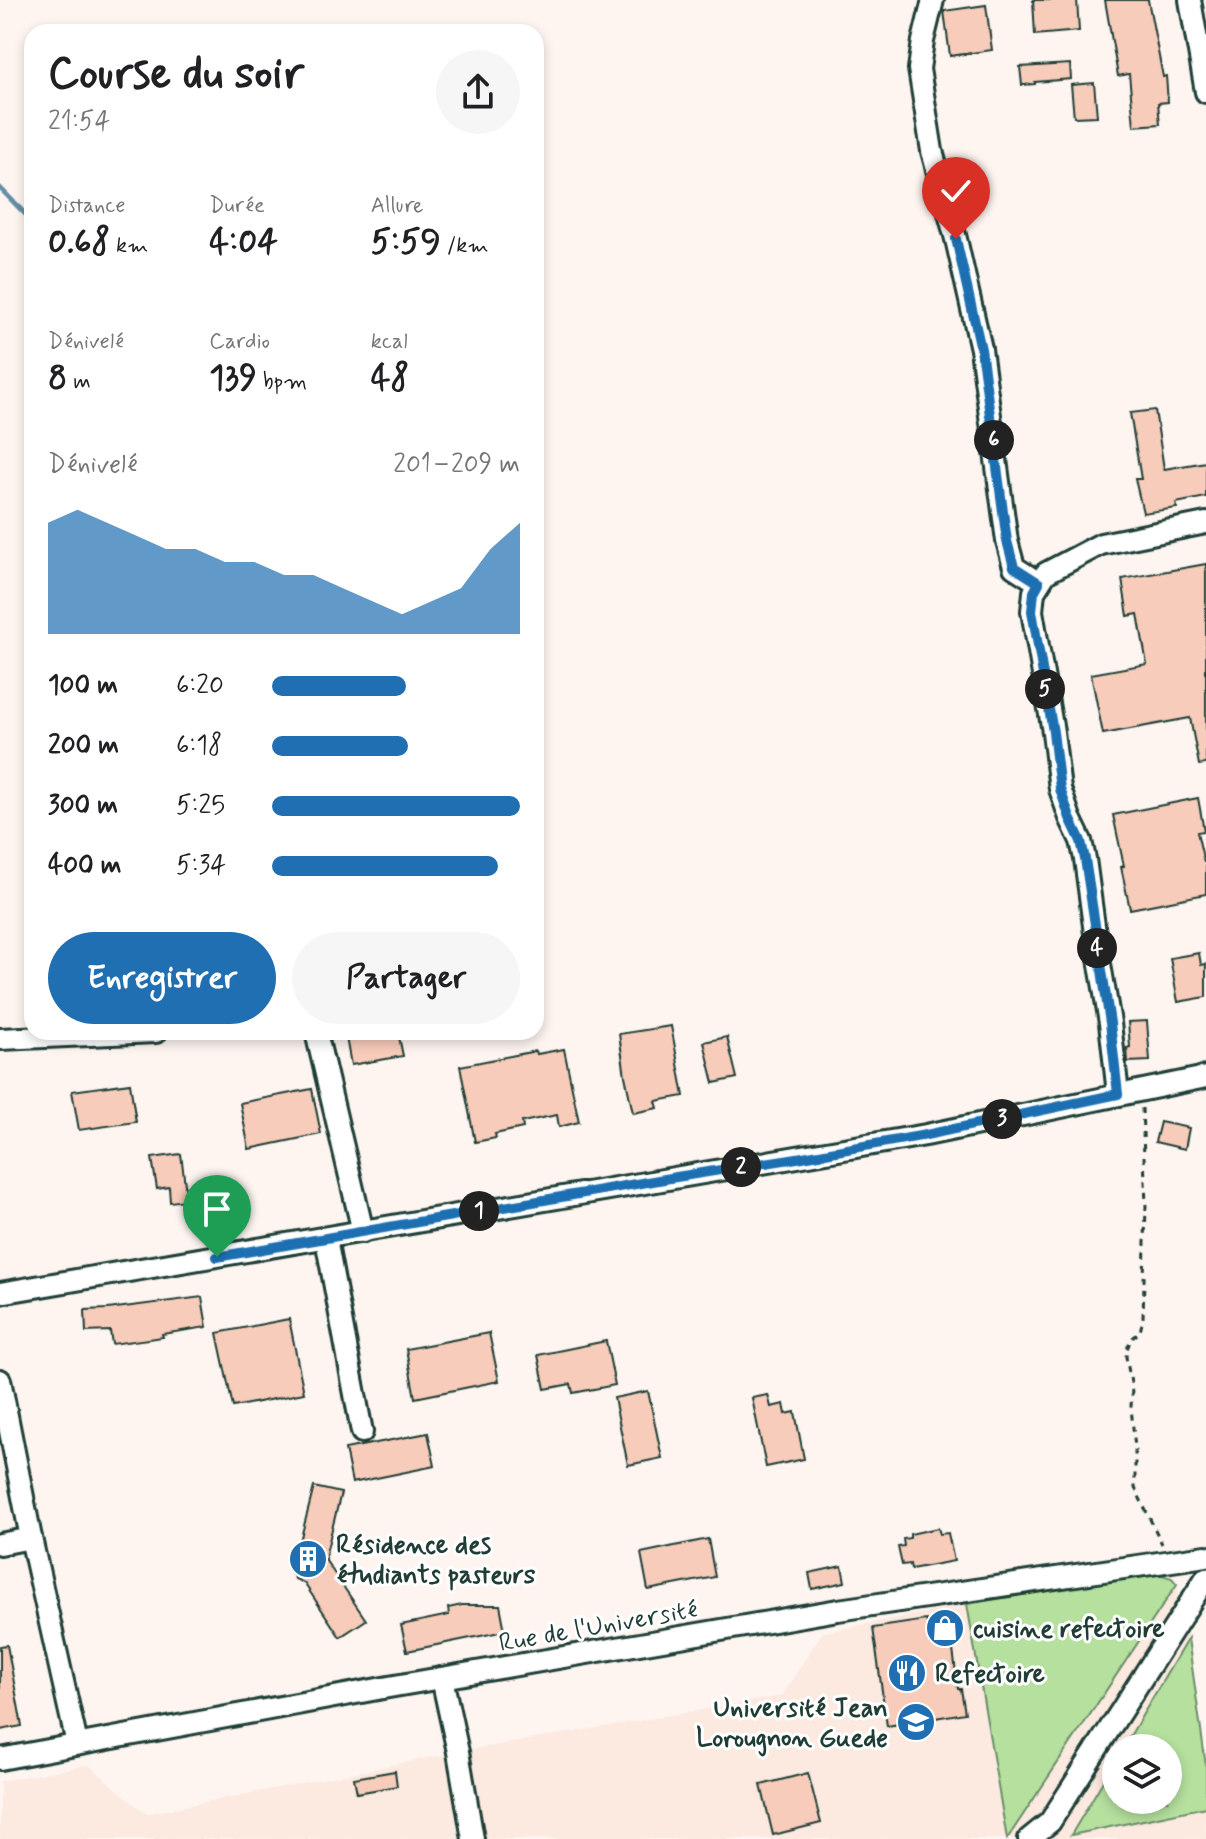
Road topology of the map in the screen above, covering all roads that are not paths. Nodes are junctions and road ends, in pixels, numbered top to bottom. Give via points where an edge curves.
1 (933, 0) edge
2 (1190, 0) edge
3 (1206, 92) edge
4 (1206, 523) edge
5 (1039, 583) junction
6 (24, 1038) edge
7 (0, 1039) edge
8 (318, 1040) edge
9 (1206, 1077) edge
10 (1118, 1094) junction
11 (363, 1232) junction
12 (326, 1239) junction
13 (0, 1293) edge
14 (0, 1380) edge
15 (362, 1432) dead end
16 (31, 1538) junction
17 (0, 1544) edge
18 (1206, 1556) edge
19 (1206, 1578) edge
20 (442, 1678) junction
21 (77, 1744) junction
22 (0, 1759) edge
23 (473, 1839) edge
24 (1029, 1839) edge

1 - 5 street via 919,69 932,151 981,349 1007,541 1014,567
2 - 3 street
4 - 5 street via 1101,544 1046,573
5 - 10 street via 1032,611 1060,789 1085,859
6 - 7 street
8 - 11 street
9 - 10 street
10 - 11 street via 926,1135
11 - 12 street
12 - 13 street
12 - 15 street
14 - 16 street
16 - 17 street
16 - 21 street
18 - 20 street, Rue de l'Université via 838,1610
19 - 24 street via 1050,1822
20 - 21 street, Rue de l'Université
20 - 23 street
21 - 22 street, Rue de l'Université

